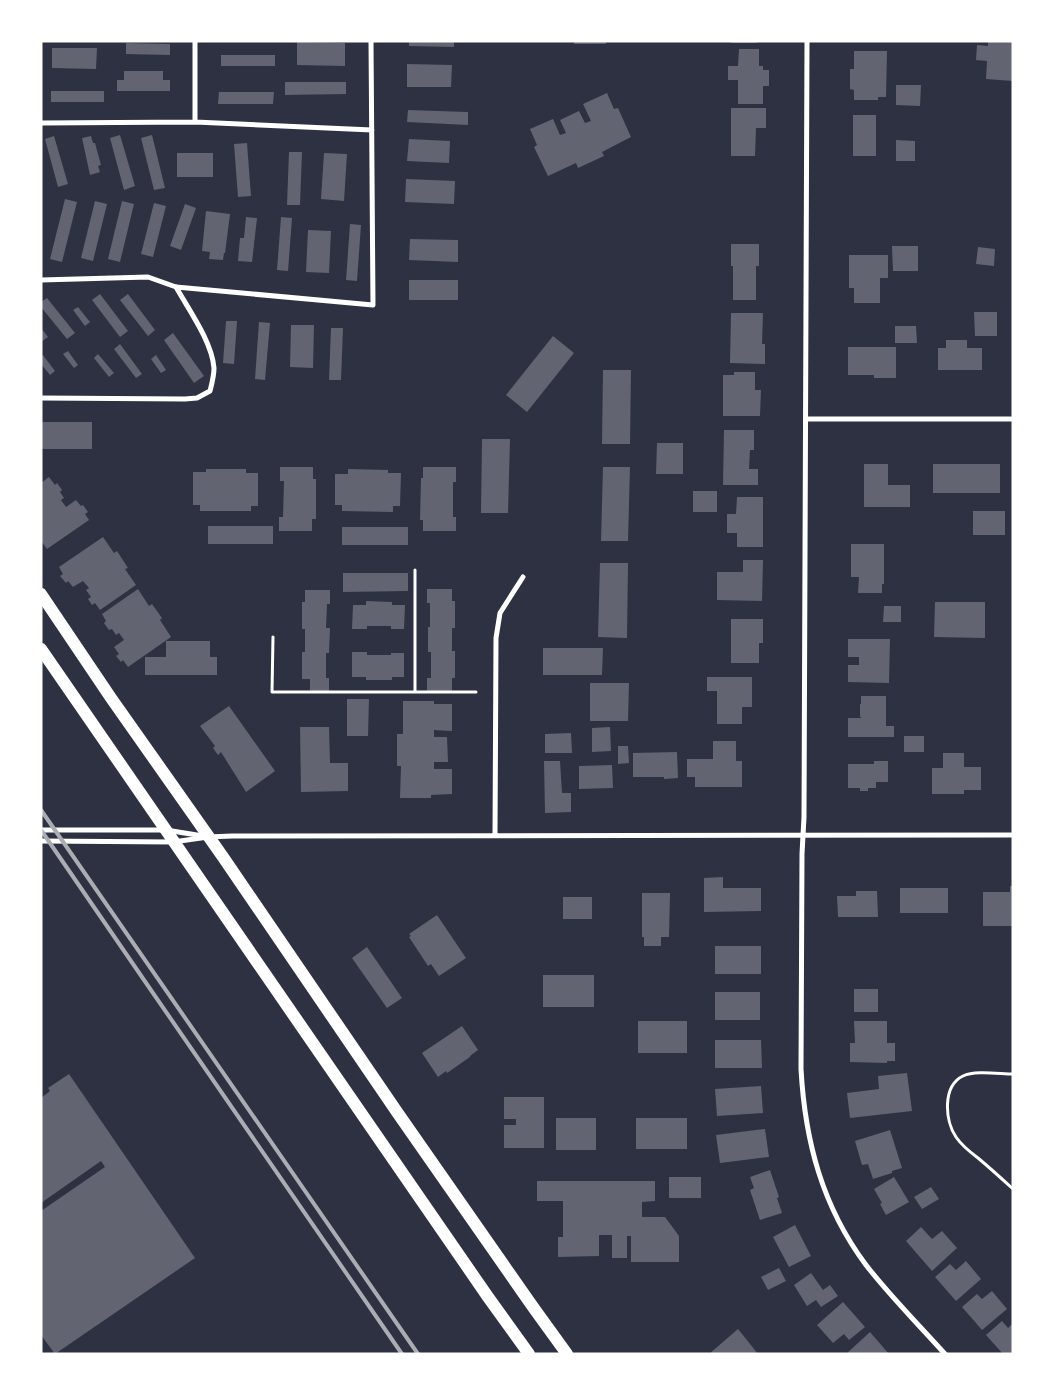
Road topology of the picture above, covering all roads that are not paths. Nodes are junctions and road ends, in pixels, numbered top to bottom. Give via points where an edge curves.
1 (195, 41) edge
2 (371, 41) edge
3 (807, 41) edge
4 (195, 122) junction
5 (41, 123) edge
6 (372, 130) junction
7 (41, 280) edge
8 (176, 287) junction
9 (41, 398) edge
10 (806, 420) junction
11 (1013, 420) edge
12 (523, 577) dead end
13 (41, 594) edge
14 (41, 649) edge
15 (41, 830) edge
16 (166, 830) junction
17 (1013, 835) edge
18 (495, 836) junction
19 (803, 836) junction
20 (208, 837) junction
21 (41, 841) edge
22 (173, 842) junction
23 (529, 1354) edge
24 (567, 1354) edge
25 (945, 1354) edge

1 - 4 street
2 - 6 street
3 - 10 street
4 - 5 street
4 - 6 street
6 - 8 street via 373,305
7 - 8 street via 148,278
8 - 9 street via 209,345 214,367 210,391 197,398 185,399
10 - 11 street
10 - 19 street
12 - 18 street via 500,613 496,638
13 - 20 main road
14 - 16 main road
15 - 16 street
16 - 20 street
16 - 22 main road
17 - 19 street
18 - 19 street
18 - 20 street
19 - 25 street via 802,1084 817,1167 830,1204 866,1264
20 - 22 street
20 - 24 main road
21 - 22 street
22 - 23 main road

